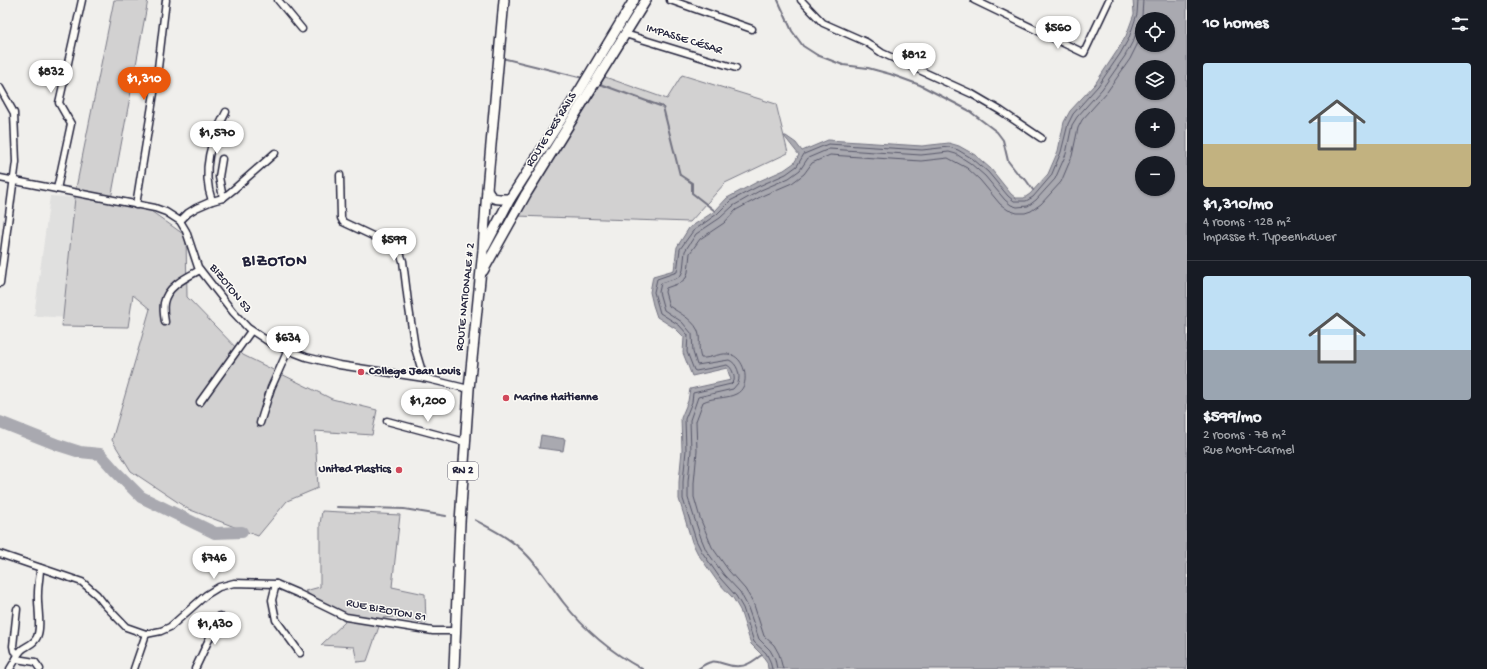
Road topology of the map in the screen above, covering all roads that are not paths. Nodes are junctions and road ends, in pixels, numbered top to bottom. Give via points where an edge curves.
1 (82, 0) edge
2 (166, 0) edge
3 (278, 0) edge
4 (504, 0) edge
5 (634, 0) edge
6 (646, 0) edge
7 (670, 0) edge
8 (801, 0) edge
9 (974, 0) edge
10 (1109, 0) edge
11 (752, 29) dead end
12 (302, 30) dead end
13 (625, 34) junction
14 (736, 68) dead end
15 (595, 74) junction
16 (0, 88) edge
17 (585, 91) junction
18 (226, 112) dead end
19 (1041, 138) dead end
20 (275, 153) dead end
21 (222, 159) dead end
22 (340, 175) dead end
23 (0, 178) edge
24 (13, 181) junction
25 (57, 189) junction
26 (486, 189) junction
27 (223, 198) junction
28 (510, 199) junction
29 (212, 201) junction
30 (136, 205) junction
31 (180, 222) junction
32 (484, 250) junction
33 (200, 270) junction
34 (481, 274) junction
35 (0, 283) edge
36 (165, 322) dead end
37 (252, 330) junction
38 (288, 350) junction
39 (424, 378) junction
40 (469, 389) junction
41 (200, 402) dead end
42 (387, 421) dead end
43 (260, 423) dead end
44 (465, 442) junction
45 (0, 554) edge
46 (40, 568) junction
47 (276, 584) junction
48 (17, 608) dead end
49 (220, 616) dead end
50 (455, 631) junction
51 (146, 634) junction
52 (18, 653) junction
53 (300, 653) dead end
54 (16, 660) junction
55 (10, 669) edge
56 (40, 669) edge
57 (134, 669) edge
58 (195, 669) edge
59 (454, 669) edge

1 - 25 street via 58,103 70,124
2 - 30 street
3 - 12 street
4 - 26 main road, ROUTE NATIONALE # 2 / RN 2
5 - 15 main road, ROUTE DES RAILS
6 - 13 main road, ROUTE DES RAILS
7 - 11 street
8 - 19 street via 823,23 972,94
9 - 10 street via 1084,53
13 - 14 street, IMPASSE CÉSAR
13 - 15 main road, ROUTE DES RAILS
15 - 17 main road, ROUTE DES RAILS
16 - 24 street via 14,113 16,162
17 - 28 main road, ROUTE DES RAILS
17 - 34 main road, ROUTE DES RAILS
18 - 29 street via 217,128 209,152 208,191
20 - 27 street
21 - 27 street via 220,177
22 - 39 street via 343,222 394,246 400,253 415,348
23 - 24 street
24 - 25 street
24 - 35 street
25 - 30 street
26 - 28 main road via 492,198
26 - 32 main road, ROUTE NATIONALE # 2 / RN 2
27 - 29 street
28 - 32 main road, ROUTE DES RAILS
29 - 31 street via 188,213
30 - 31 street via 166,212
31 - 33 street, BIZOTON 53 via 186,231
32 - 34 main road, ROUTE NATIONALE # 2 / RN 2
33 - 36 street via 167,293 164,303
33 - 37 street, BIZOTON 53 via 233,312
34 - 40 main road, ROUTE NATIONALE # 2 / RN 2
37 - 38 street, BIZOTON 53 via 272,344
37 - 41 street
38 - 39 street, BIZOTON 53 via 339,365
38 - 43 street via 271,388
39 - 40 street, BIZOTON 53
40 - 44 main road, ROUTE NATIONALE # 2 / RN 2
42 - 44 street
44 - 50 main road, ROUTE NATIONALE # 2 / RN 2
45 - 46 street
46 - 51 street via 82,582 126,627
46 - 52 street via 37,637
47 - 50 street, RUE BIZOTON 51 via 346,617 433,631
47 - 51 street, RUE BIZOTON 51 via 234,583 219,587 206,594 170,627
47 - 53 street via 272,600 276,620
48 - 52 street via 13,646 14,651
49 - 58 street
50 - 59 main road, ROUTE NATIONALE # 2 / RN 2
51 - 57 street
52 - 54 street
54 - 55 street
54 - 56 street via 35,662

